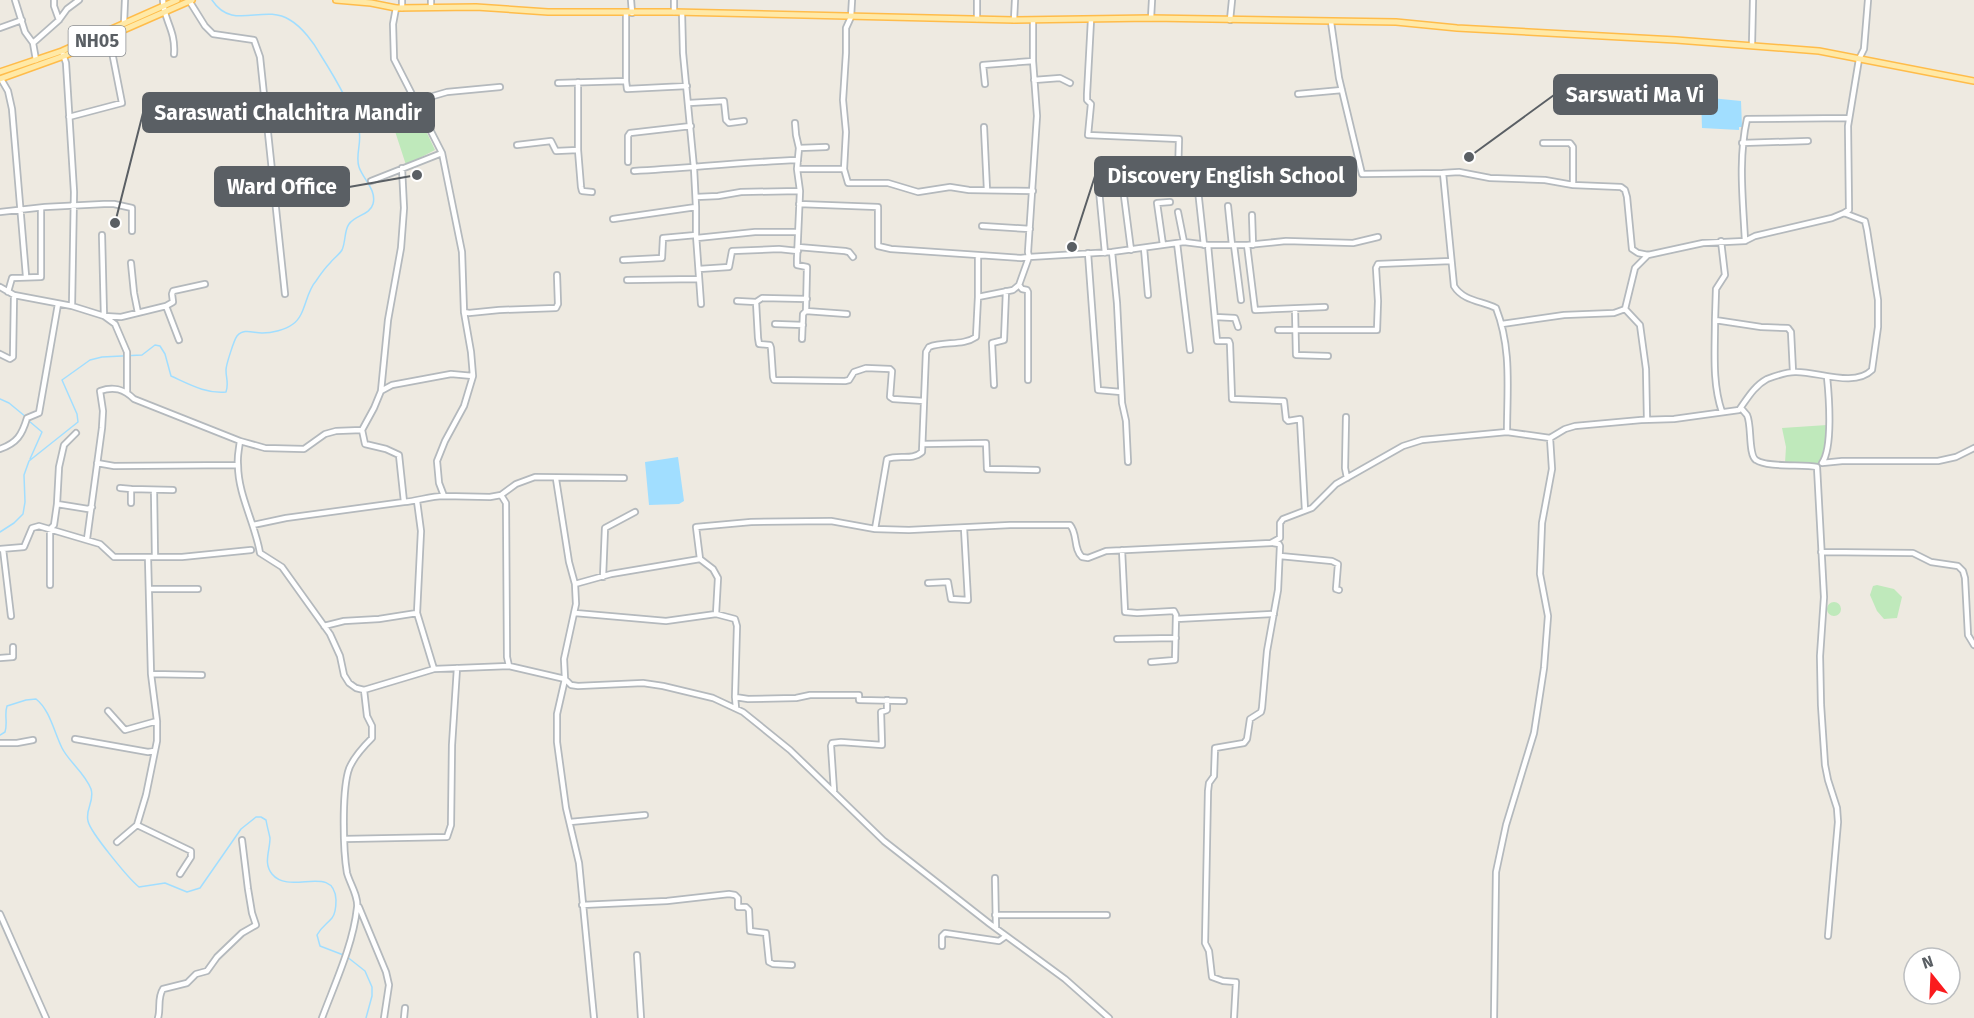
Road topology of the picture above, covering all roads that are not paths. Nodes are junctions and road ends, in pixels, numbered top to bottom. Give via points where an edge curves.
1 (15, 0) edge
2 (54, 0) edge
3 (79, 0) edge
4 (125, 0) edge
5 (177, 0) edge
6 (336, 0) edge
7 (402, 0) edge
8 (431, 0) edge
9 (445, 0) edge
10 (486, 0) edge
11 (631, 0) edge
12 (674, 0) edge
13 (852, 0) edge
14 (977, 0) edge
15 (1015, 0) edge
16 (1152, 0) edge
17 (1232, 0) edge
18 (1753, 0) edge
19 (1868, 0) edge
20 (191, 1) edge
21 (164, 6) edge
22 (431, 7) junction
23 (399, 8) junction
24 (444, 8) junction
25 (486, 8) junction
26 (674, 12) junction
27 (629, 13) junction
28 (682, 13) junction
29 (851, 17) junction
30 (1151, 18) junction
31 (977, 19) junction
32 (22, 20) junction
33 (59, 20) junction
34 (1091, 20) junction
35 (1230, 20) junction
36 (1014, 21) junction
37 (1032, 21) junction
38 (1331, 22) junction
39 (124, 23) junction
40 (0, 28) edge
41 (107, 37) junction
42 (33, 43) junction
43 (1752, 44) junction
44 (63, 53) junction
45 (174, 54) dead end
46 (1859, 59) junction
47 (36, 60) junction
48 (1032, 61) junction
49 (0, 76) edge
50 (1034, 80) junction
51 (626, 81) junction
52 (1974, 81) edge
53 (578, 82) junction
54 (558, 83) dead end
55 (1070, 83) dead end
56 (985, 84) dead end
57 (687, 86) junction
58 (500, 87) dead end
59 (1342, 90) junction
60 (1298, 94) dead end
61 (416, 101) junction
62 (689, 103) junction
63 (69, 117) junction
64 (1850, 118) junction
65 (744, 121) dead end
66 (795, 123) dead end
67 (691, 126) junction
68 (984, 127) dead end
69 (1808, 141) dead end
70 (1543, 143) dead end
71 (1742, 143) junction
72 (517, 145) dead end
73 (826, 147) dead end
74 (799, 148) junction
75 (578, 150) junction
76 (442, 153) junction
77 (798, 160) junction
78 (628, 162) dead end
79 (402, 168) junction
80 (694, 168) junction
81 (797, 169) junction
82 (844, 169) junction
83 (634, 171) dead end
84 (1443, 173) junction
85 (1178, 174) dead end
86 (371, 181) dead end
87 (1574, 184) junction
88 (1123, 189) dead end
89 (800, 190) junction
90 (987, 190) junction
91 (1100, 190) dead end
92 (1198, 190) dead end
93 (1033, 191) junction
94 (592, 192) dead end
95 (696, 197) junction
96 (1170, 202) dead end
97 (799, 204) junction
98 (72, 206) junction
99 (1228, 206) dead end
100 (696, 207) junction
101 (41, 208) junction
102 (20, 210) junction
103 (0, 212) edge
104 (1178, 212) dead end
105 (1844, 213) junction
106 (1252, 214) dead end
107 (613, 219) dead end
108 (982, 226) dead end
109 (1030, 229) junction
110 (132, 231) dead end
111 (797, 232) junction
112 (102, 235) dead end
113 (696, 237) junction
114 (1378, 237) dead end
115 (1721, 241) junction
116 (1745, 241) junction
117 (1184, 242) junction
118 (1177, 243) junction
119 (1163, 245) junction
120 (1206, 245) junction
121 (1233, 245) junction
122 (1250, 245) junction
123 (1144, 248) junction
124 (798, 249) junction
125 (1131, 250) junction
126 (1112, 252) junction
127 (1088, 253) junction
128 (1105, 253) junction
129 (1648, 255) junction
130 (978, 256) junction
131 (1029, 256) junction
132 (853, 257) dead end
133 (623, 260) dead end
134 (1451, 261) junction
135 (131, 263) dead end
136 (699, 269) junction
137 (557, 275) dead end
138 (26, 276) junction
139 (699, 279) junction
140 (627, 280) dead end
141 (205, 284) dead end
142 (1019, 285) junction
143 (0, 287) edge
144 (1006, 291) junction
145 (8, 292) junction
146 (285, 294) dead end
147 (14, 295) junction
148 (1148, 296) dead end
149 (978, 297) junction
150 (807, 298) junction
151 (1241, 300) dead end
152 (737, 301) dead end
153 (756, 302) junction
154 (58, 304) junction
155 (701, 304) dead end
156 (72, 306) junction
157 (166, 306) junction
158 (1325, 307) dead end
159 (1295, 309) junction
160 (1625, 309) junction
161 (806, 311) junction
162 (464, 312) junction
163 (138, 313) junction
164 (847, 314) dead end
165 (104, 316) junction
166 (1215, 317) junction
167 (1715, 320) junction
168 (775, 324) dead end
169 (1502, 324) junction
170 (803, 325) junction
171 (1239, 327) dead end
172 (1278, 330) dead end
173 (1295, 330) junction
174 (802, 339) dead end
175 (179, 340) dead end
176 (1190, 350) dead end
177 (0, 354) edge
178 (1328, 356) dead end
179 (1793, 372) junction
180 (472, 376) junction
181 (1827, 376) junction
182 (1028, 380) dead end
183 (994, 385) dead end
184 (381, 391) junction
185 (127, 392) junction
186 (1121, 392) junction
187 (924, 400) junction
188 (1741, 408) junction
189 (1722, 412) junction
190 (1346, 417) dead end
191 (1647, 420) junction
192 (362, 430) junction
193 (1507, 432) junction
194 (76, 433) dead end
195 (1550, 438) junction
196 (240, 441) junction
197 (923, 444) junction
198 (1974, 448) edge
199 (0, 449) edge
200 (1128, 462) dead end
201 (97, 463) junction
202 (237, 465) junction
203 (1820, 465) junction
204 (1037, 470) dead end
205 (624, 478) dead end
206 (1347, 478) junction
207 (556, 479) junction
208 (440, 483) junction
209 (120, 488) dead end
210 (131, 489) junction
211 (154, 490) junction
212 (173, 490) dead end
213 (501, 495) junction
214 (434, 496) junction
215 (444, 496) junction
216 (417, 501) junction
217 (404, 502) junction
218 (131, 503) dead end
219 (57, 504) junction
220 (92, 507) junction
221 (1305, 510) junction
222 (635, 512) dead end
223 (254, 525) junction
224 (964, 528) junction
225 (50, 529) junction
226 (875, 529) junction
227 (87, 539) junction
228 (1271, 543) junction
229 (2, 549) edge
230 (260, 550) junction
231 (1122, 550) junction
232 (1821, 552) junction
233 (1280, 556) junction
234 (155, 557) junction
235 (148, 558) junction
236 (700, 559) junction
237 (603, 577) junction
238 (928, 583) dead end
239 (575, 584) junction
240 (50, 585) dead end
241 (149, 589) junction
242 (198, 589) dead end
243 (1339, 590) dead end
244 (417, 613) junction
245 (575, 613) junction
246 (716, 614) junction
247 (1274, 614) junction
248 (11, 616) dead end
249 (1176, 619) junction
250 (324, 626) junction
251 (1176, 638) junction
252 (1117, 639) dead end
253 (1974, 645) edge
254 (13, 647) dead end
255 (0, 658) edge
256 (1151, 662) dead end
257 (508, 666) junction
258 (458, 668) junction
259 (434, 669) junction
260 (151, 674) junction
261 (202, 675) dead end
262 (565, 679) junction
263 (364, 690) junction
264 (735, 697) junction
265 (887, 700) junction
266 (904, 700) dead end
267 (736, 708) junction
268 (108, 711) dead end
269 (157, 722) junction
270 (75, 739) dead end
271 (33, 740) dead end
272 (0, 743) edge
273 (154, 751) junction
274 (834, 791) junction
275 (645, 815) dead end
276 (570, 822) junction
277 (137, 825) junction
278 (344, 839) junction
279 (242, 840) dead end
280 (117, 842) dead end
281 (180, 874) dead end
282 (995, 878) dead end
283 (582, 905) junction
284 (358, 906) junction
285 (0, 914) edge
286 (995, 915) junction
287 (1107, 915) dead end
288 (996, 928) junction
289 (1006, 936) junction
290 (1828, 936) dead end
291 (942, 946) dead end
292 (637, 955) dead end
293 (792, 965) dead end
294 (405, 1008) dead end
295 (46, 1018) edge
296 (158, 1018) edge
297 (322, 1018) edge
298 (384, 1018) edge
299 (404, 1018) edge
300 (594, 1018) edge
301 (641, 1018) edge
302 (1109, 1018) edge
303 (1234, 1018) edge
304 (1494, 1018) edge

1 - 32 street
2 - 33 street
3 - 33 street
4 - 39 street
5 - 21 main road, NH05
6 - 23 main road
7 - 23 street
8 - 22 street
9 - 24 street
10 - 25 street
11 - 27 street
12 - 26 street
13 - 29 street
14 - 31 street
15 - 36 street
16 - 30 street
17 - 35 street
18 - 43 street
19 - 46 street via 1864,49
20 - 21 main road, NH05
20 - 146 street via 213,34 254,40 260,57
21 - 39 main road, NH05
21 - 41 main road, NH05
21 - 45 street via 175,40
22 - 23 main road
22 - 24 main road
23 - 61 street via 393,24 394,59
24 - 25 main road
25 - 27 main road
26 - 27 main road
26 - 28 main road
27 - 51 street
28 - 29 main road
28 - 57 street
29 - 31 main road
29 - 82 street via 846,28
30 - 34 main road
30 - 35 main road
31 - 36 main road
32 - 40 street
32 - 42 street
33 - 42 street
34 - 37 main road
34 - 85 street via 1088,135 1179,139
35 - 38 main road
36 - 37 main road
37 - 48 street
38 - 43 main road via 1396,22
38 - 59 street
39 - 44 main road, NH05
41 - 44 main road, NH05
41 - 63 street via 122,103
42 - 47 street
43 - 46 main road
44 - 47 main road, NH05
44 - 49 main road, NH05
44 - 63 street
46 - 52 main road
46 - 64 street
47 - 49 main road, NH05
48 - 50 street
48 - 56 street via 983,65
49 - 102 street via 12,109
50 - 55 street via 1060,78
50 - 93 street via 1037,116
51 - 53 street
51 - 57 street via 627,89
53 - 54 street
53 - 75 street
57 - 62 street
58 - 61 street via 447,92
59 - 60 street
59 - 84 street via 1362,174
61 - 76 street
62 - 65 street via 724,101 726,120
62 - 67 street
63 - 98 street
64 - 71 street via 1747,119
64 - 105 street via 1849,210
66 - 74 street
67 - 78 street via 630,133
67 - 80 street
68 - 90 street
69 - 71 street
70 - 87 street via 1569,143 1573,147
71 - 116 street
72 - 75 street via 551,141 556,151
73 - 74 street
74 - 77 street
75 - 94 street via 581,190
76 - 79 street
76 - 162 street via 461,242
77 - 80 street
77 - 81 street
79 - 86 street
79 - 184 street via 401,248
80 - 83 street
80 - 95 street
81 - 82 street
81 - 89 street
82 - 90 street via 848,183 888,183 918,192 950,187
84 - 87 street
84 - 134 street
87 - 129 street via 1625,190 1632,249
88 - 125 street
89 - 95 street
89 - 97 street
90 - 93 street
91 - 128 street
92 - 120 street
93 - 109 street
95 - 100 street
96 - 119 street via 1157,203
97 - 111 street
97 - 130 street via 878,207 881,248
98 - 101 street
98 - 110 street via 114,204 132,208
98 - 156 street
99 - 121 street
100 - 107 street
100 - 113 street
101 - 102 street
101 - 138 street via 40,277
102 - 103 street
102 - 138 street
104 - 117 street
105 - 116 street
105 - 181 street via 1865,221 1878,300 1878,327 1869,374
106 - 122 street
108 - 109 street
109 - 131 street
111 - 113 street
111 - 124 street
112 - 165 street
113 - 133 street via 663,238 662,258
113 - 136 street
114 - 122 street via 1353,243 1286,241
115 - 116 street
115 - 129 street
115 - 167 street via 1725,275 1716,290
117 - 118 street
117 - 120 street
118 - 119 street
118 - 176 street
119 - 123 street
120 - 121 street
120 - 166 street
121 - 122 street
121 - 151 street
122 - 159 street via 1255,310
123 - 125 street
123 - 148 street
124 - 132 street via 845,251
124 - 136 street via 732,251 729,267
124 - 150 street via 797,264 807,267
125 - 126 street
126 - 128 street
126 - 186 street
127 - 128 street
127 - 131 street
127 - 186 street via 1098,390
129 - 160 street via 1635,268
130 - 131 street
130 - 149 street
131 - 142 street
134 - 169 street via 1458,292 1496,308
134 - 173 street via 1378,264 1377,330
135 - 163 street
136 - 139 street
137 - 162 street via 556,308
138 - 145 street via 12,278
139 - 140 street
139 - 155 street
141 - 157 street via 173,291 173,302
142 - 144 street
142 - 182 street via 1028,292
143 - 145 street
144 - 149 street
144 - 183 street via 1004,340 993,343
145 - 147 street
147 - 154 street
147 - 177 street via 13,357
149 - 187 street via 976,337 929,346
150 - 153 street via 762,298
150 - 161 street
152 - 153 street
153 - 187 street via 759,344 770,345 774,380 845,381 866,368 890,369 890,397
154 - 156 street
154 - 199 street via 39,412 27,418 17,439
156 - 165 street
157 - 163 street
157 - 175 street
158 - 159 street
159 - 173 street
160 - 169 street
160 - 191 street via 1640,325
161 - 164 street
161 - 170 street
162 - 180 street
163 - 165 street
165 - 185 street via 115,324 127,352
166 - 171 street via 1235,318
166 - 221 street via 1217,340 1230,344 1232,399 1284,401 1288,421 1300,419
167 - 179 street via 1788,328
167 - 189 street via 1715,373
168 - 170 street
169 - 193 street via 1508,350
170 - 174 street
172 - 173 street
173 - 178 street via 1296,355
179 - 181 street
179 - 188 street via 1766,380 1753,389
180 - 184 street via 420,379
180 - 208 street via 464,406 437,461
181 - 203 street via 1828,450
184 - 192 street
185 - 196 street via 134,399
185 - 201 street via 114,388 100,391 104,411
186 - 200 street
187 - 197 street
188 - 189 street
188 - 203 street via 1757,461
189 - 191 street
190 - 206 street
191 - 195 street via 1575,426
192 - 196 street via 325,434 304,449 265,448
192 - 217 street via 365,444 399,455
193 - 195 street
193 - 206 street via 1422,440 1403,446
194 - 219 street via 64,445
195 - 304 street via 1552,469 1542,523 1540,574 1548,616 1544,668 1534,733 1496,872
196 - 202 street
197 - 204 street via 986,443 987,469
197 - 226 street via 918,456 887,459
198 - 203 street via 1938,461 1842,461
201 - 202 street
201 - 220 street
202 - 223 street
203 - 232 street
205 - 207 street
206 - 221 street
207 - 213 street via 535,477
207 - 239 street
208 - 214 street
208 - 215 street
209 - 210 street
210 - 211 street
210 - 218 street
211 - 212 street
211 - 234 street
213 - 215 street
213 - 257 street via 506,503
214 - 215 street
214 - 216 street
216 - 217 street
216 - 244 street via 421,531
217 - 223 street
219 - 220 street
219 - 225 street
220 - 227 street
221 - 228 street via 1283,519 1280,538
222 - 237 street via 605,528
223 - 230 street
224 - 226 street
224 - 231 street via 1070,525 1082,558
224 - 238 street via 968,600 951,599 948,582
225 - 227 street
225 - 229 street via 32,528 24,547
225 - 240 street
226 - 236 street via 831,521 696,527
227 - 235 street via 100,544 114,557
228 - 231 street
228 - 233 street via 1279,544
229 - 248 street
230 - 234 street
230 - 250 street via 282,567
231 - 249 street via 1125,612 1174,611
232 - 253 street via 1913,553 1931,562 1958,566 1965,578 1968,635
232 - 290 street via 1821,705 1827,780 1838,822
233 - 243 street via 1338,564
233 - 247 street
234 - 235 street
235 - 241 street
236 - 237 street
236 - 246 street via 716,573
237 - 239 street
239 - 245 street
241 - 242 street
241 - 260 street
244 - 250 street
244 - 259 street
245 - 246 street via 666,621
245 - 262 street via 564,659
246 - 264 street via 735,619 737,626
247 - 249 street
247 - 303 street via 1261,712 1250,719 1244,743 1215,748 1214,776 1208,791 1205,943 1212,977 1236,982
249 - 251 street
250 - 263 street via 340,656 344,675 349,683
251 - 252 street
251 - 256 street via 1175,660
254 - 255 street via 13,657
257 - 258 street
257 - 262 street
258 - 259 street
258 - 278 street via 451,825 447,837
259 - 263 street
260 - 261 street
260 - 269 street
262 - 267 street via 578,686 663,686
262 - 276 street via 557,714 557,742
263 - 278 street via 372,738 348,770
264 - 265 street via 859,695 859,700
264 - 267 street
265 - 266 street
265 - 274 street via 887,710 881,712 882,745 832,743
267 - 274 street
268 - 269 street via 124,730
269 - 273 street
270 - 273 street
271 - 272 street
273 - 277 street
274 - 288 street via 884,841
275 - 276 street
276 - 283 street via 579,863
277 - 280 street
277 - 281 street via 191,851
278 - 284 street via 348,877
279 - 296 street via 256,925 242,933 207,971 196,974 187,983 163,989
282 - 286 street
283 - 293 street via 735,895 738,907 749,910 750,931 766,933 770,964
283 - 300 street
284 - 297 street via 346,956
284 - 298 street via 386,972 389,985
285 - 295 street
286 - 287 street
286 - 288 street
288 - 289 street
289 - 291 street via 999,942 945,933
289 - 302 street via 1065,979
292 - 301 street
294 - 299 street

